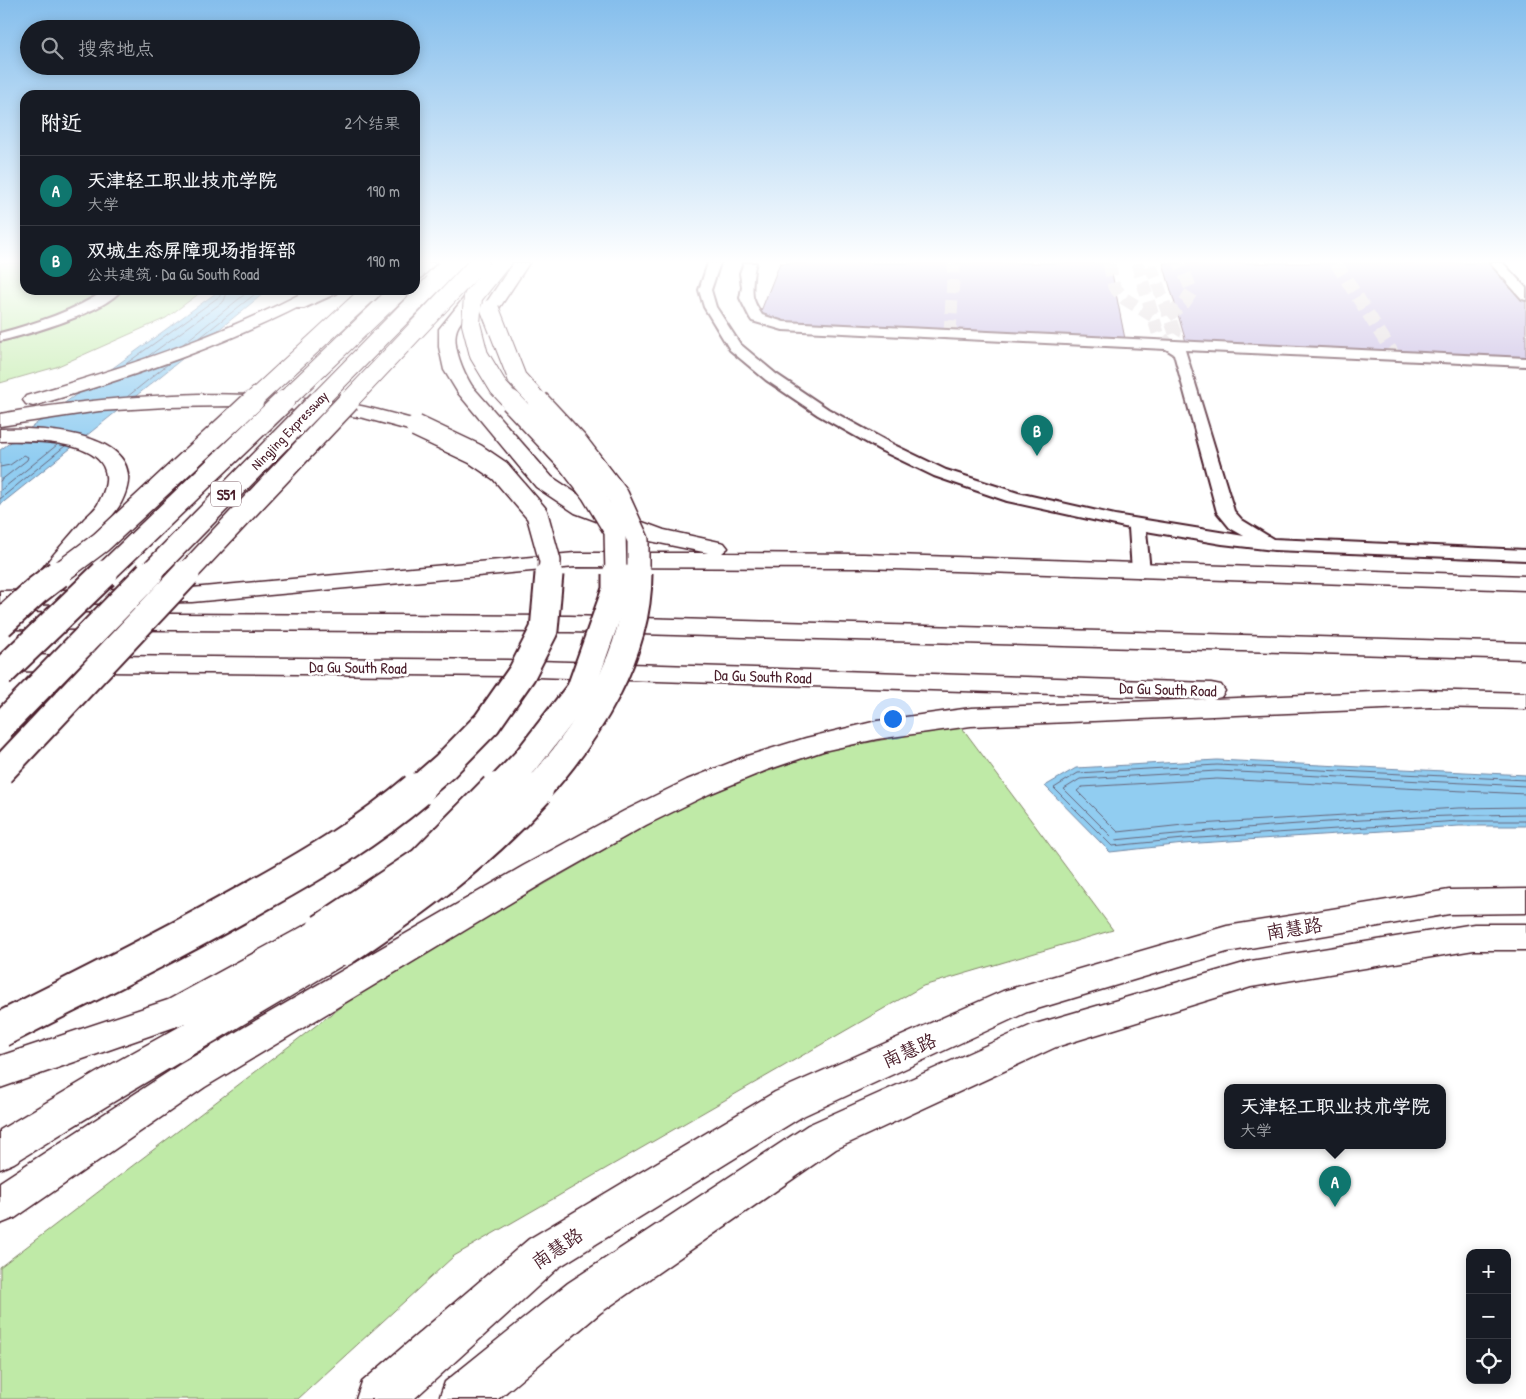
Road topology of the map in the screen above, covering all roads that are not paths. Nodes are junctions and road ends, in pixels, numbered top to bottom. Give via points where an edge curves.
1 (35, 328) edge
2 (243, 328) edge
3 (331, 328) edge
4 (360, 328) edge
5 (389, 328) edge
6 (418, 328) edge
7 (448, 328) edge
8 (494, 328) edge
9 (723, 328) edge
10 (833, 328) edge
11 (0, 337) edge
12 (1168, 344) junction
13 (1526, 362) edge
14 (2, 412) edge
15 (0, 435) edge
16 (1226, 512) junction
17 (1136, 524) junction
18 (1193, 534) junction
19 (1274, 545) junction
20 (1526, 555) edge
21 (864, 561) junction
22 (1141, 571) junction
23 (1526, 576) edge
24 (1500, 582) junction
25 (1526, 583) edge
26 (36, 591) junction
27 (0, 598) edge
28 (0, 623) edge
29 (1526, 652) edge
30 (0, 663) edge
31 (416, 667) junction
32 (0, 674) edge
33 (0, 683) edge
34 (1439, 698) junction
35 (1526, 702) edge
36 (0, 727) edge
37 (0, 772) edge
38 (1526, 901) edge
39 (1526, 937) edge
40 (333, 939) junction
41 (0, 1030) edge
42 (0, 1072) edge
43 (0, 1151) edge
44 (0, 1205) edge
45 (379, 1399) edge
46 (462, 1399) edge

1 - 11 street
2 - 14 main road via 118,375
3 - 26 main road, bridge via 101,542
4 - 32 main road, Ningjing Expressway / S51, bridge
5 - 36 main road, Ningjing Expressway / S51, bridge
6 - 37 main road, bridge
7 - 21 main road via 453,370 465,389 544,482 583,508 658,536 714,548
8 - 40 main road, bridge via 517,378 578,444 618,496 638,540 638,589 627,646 596,711 552,772 511,818 411,903
9 - 17 street via 735,347 823,412 940,473 1013,497
10 - 12 street
12 - 13 street
12 - 16 street via 1180,352
14 - 41 main road, bridge via 26,415 101,405 226,399 357,411 416,426 475,454 500,472 537,514 550,561 544,630 522,673 487,724 390,814 319,861 224,915
15 - 26 main road, bridge via 62,437 89,444 112,460 118,472 111,502
16 - 18 street via 1217,526
16 - 19 street via 1236,524
17 - 18 street
17 - 22 street
18 - 19 street
19 - 20 street
21 - 22 main road
21 - 27 main road via 575,560 192,596
22 - 24 main road
23 - 24 street
24 - 25 main road
26 - 28 main road, bridge
28 - 29 main road via 570,624
30 - 31 main road, Da Gu South Road
31 - 33 main road
31 - 34 main road, Da Gu South Road
34 - 35 main road, Da Gu South Road
34 - 44 main road via 970,717 878,730 816,744 756,764 698,787 635,818 534,874 192,1076
38 - 45 main road, 南慧路 via 1448,902 1227,938 1016,1001 789,1104 544,1253
39 - 46 main road via 1474,938 1251,974 1045,1035 822,1137 584,1298
40 - 42 main road via 181,1010
40 - 43 main road via 228,1018 108,1084

